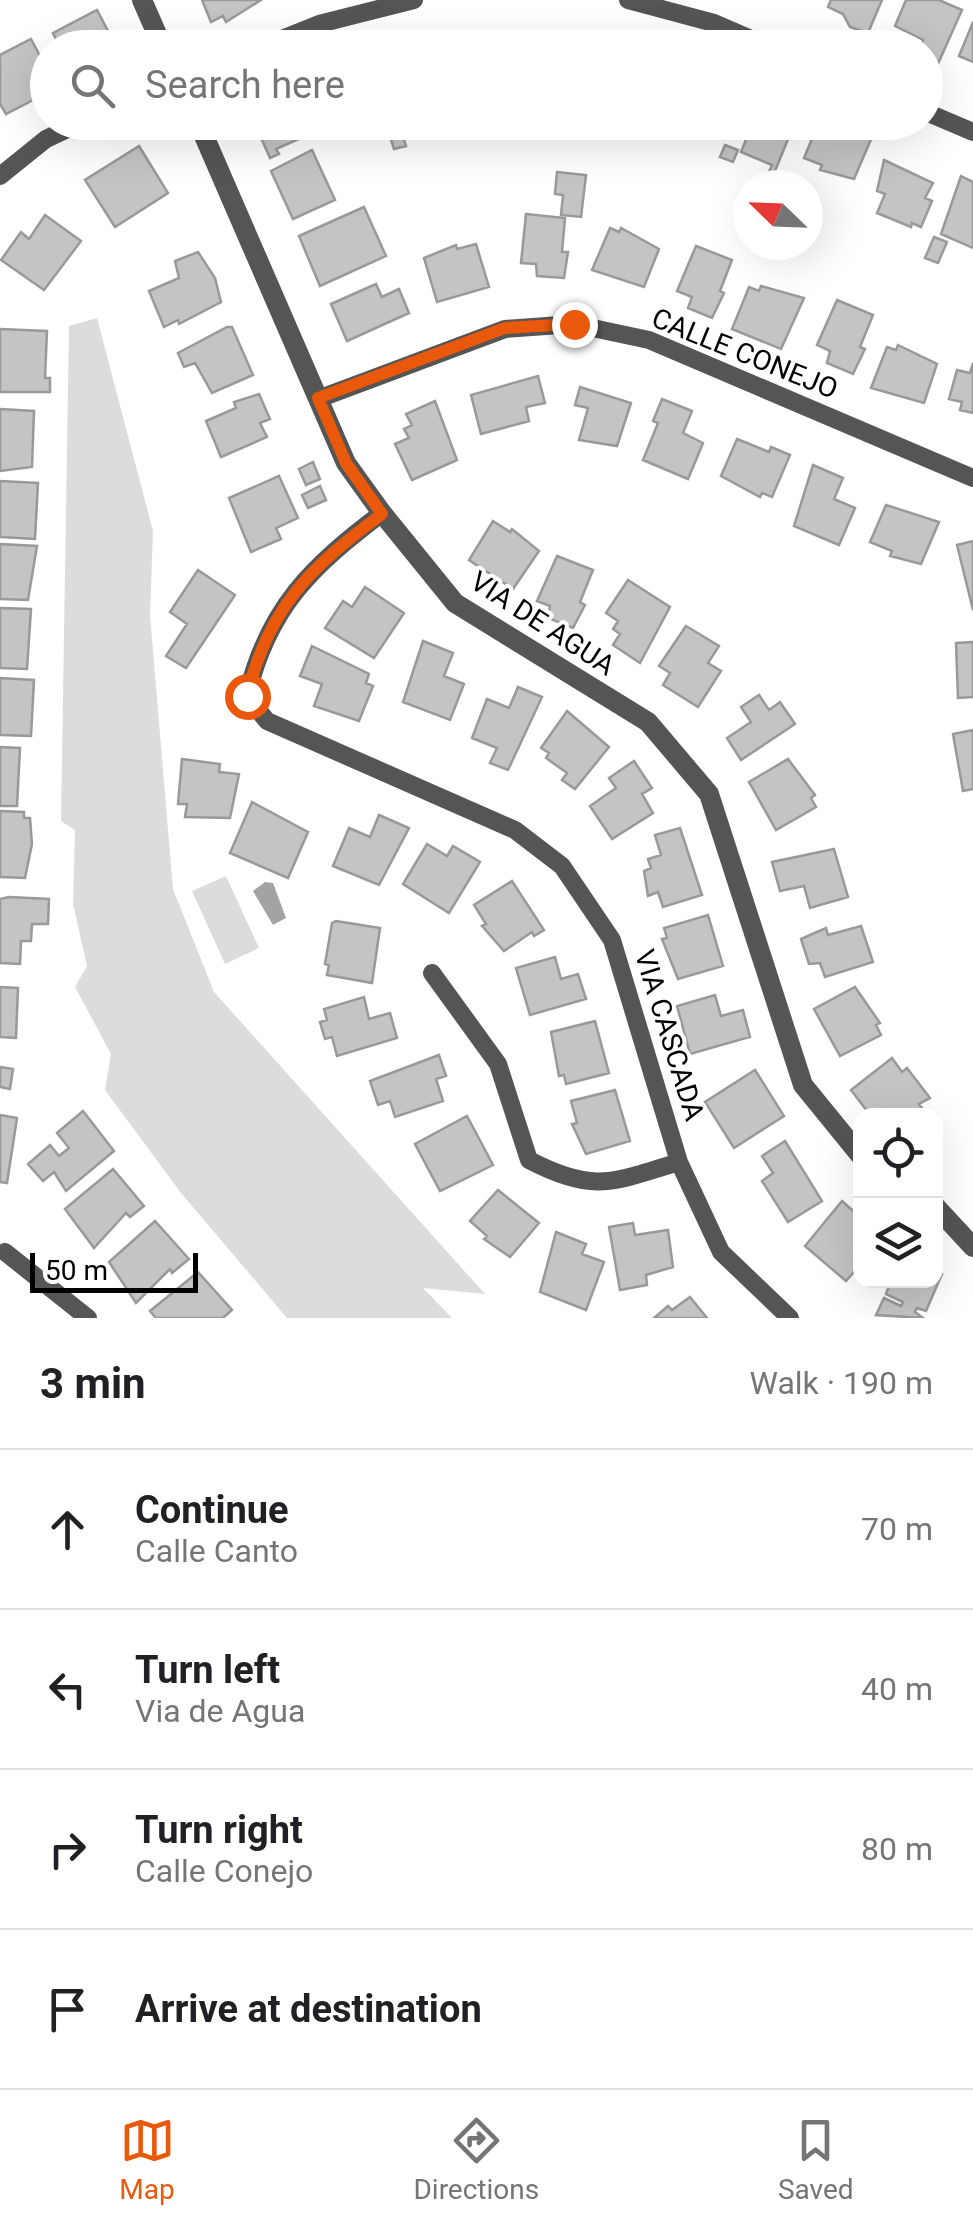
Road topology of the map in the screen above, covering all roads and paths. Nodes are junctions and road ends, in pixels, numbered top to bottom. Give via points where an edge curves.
1 (142, 0) edge
2 (414, 0) edge
3 (628, 0) edge
4 (155, 30) edge
5 (305, 30) edge
6 (730, 30) edge
7 (943, 119) edge
8 (973, 132) edge
9 (44, 140) edge
10 (206, 140) edge
11 (0, 176) edge
12 (318, 398) junction
13 (973, 478) edge
14 (382, 514) junction
15 (432, 973) dead end
16 (853, 1146) edge
17 (680, 1162) junction
18 (943, 1215) edge
19 (973, 1247) edge
20 (5, 1252) dead end
21 (88, 1318) edge
22 (790, 1318) edge

1 - 4 street
2 - 5 street
3 - 6 street
7 - 8 street
9 - 11 street
10 - 12 street, VIA DE AGUA
12 - 13 street, CALLE CONEJO via 505,328 574,324 648,340
12 - 14 street, VIA DE AGUA via 346,463
14 - 16 street, VIA DE AGUA via 454,603 648,722 709,794 803,1085
14 - 17 street, VIA CASCADA via 315,565 280,611 247,696 267,721 515,830 562,866 612,940
15 - 17 street via 498,1064 529,1160 568,1180 610,1183
17 - 22 street, VIA CASCADA via 721,1252
18 - 19 street
20 - 21 street

